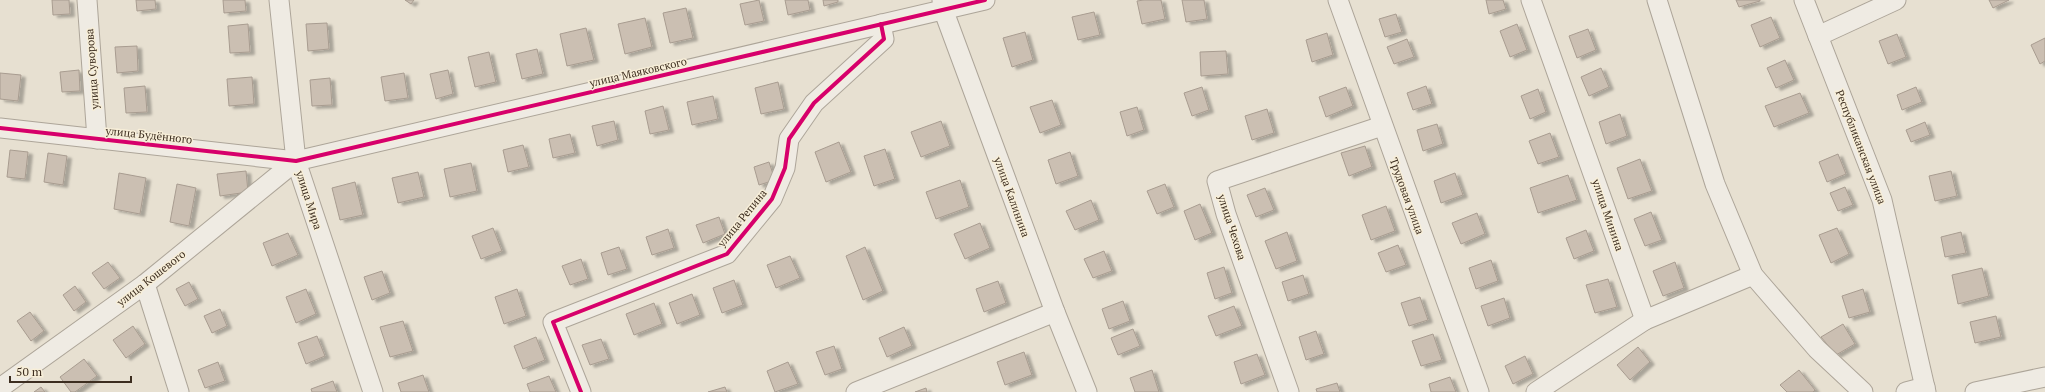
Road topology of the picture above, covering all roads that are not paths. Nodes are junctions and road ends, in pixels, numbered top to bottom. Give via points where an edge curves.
1 (87, 0) edge
2 (279, 0) edge
3 (985, 0) edge
4 (1338, 0) edge
5 (1531, 0) edge
6 (1657, 0) edge
7 (1804, 0) edge
8 (1896, 0) edge
9 (942, 4) edge
10 (881, 24) junction
11 (1818, 36) junction
12 (1382, 126) junction
13 (0, 128) edge
14 (97, 139) junction
15 (296, 161) junction
16 (1753, 275) junction
17 (145, 284) junction
18 (1055, 312) junction
19 (1645, 320) junction
20 (2045, 377) edge
21 (0, 388) edge
22 (1926, 389) edge
23 (866, 390) edge
24 (179, 392) edge
25 (373, 392) edge
26 (581, 392) edge
27 (1087, 392) edge
28 (1289, 392) edge
29 (1478, 392) edge
30 (1536, 392) edge
31 (1863, 392) edge
32 (1906, 392) edge
33 (1975, 392) edge

1 - 14 street, улица Суворова
2 - 15 street, улица Мира
3 - 9 street, улица Маяковского
4 - 12 street, Трудовая улица
5 - 19 street, улица Минина
6 - 16 street via 1715,184
7 - 11 street, Республиканская улица
8 - 11 street
9 - 10 street, улица Маяковского
9 - 18 street, улица Калинина
10 - 15 street, улица Маяковского
10 - 26 street, улица Репина via 884,40 814,103 789,139 785,168 772,199 727,254 553,322
11 - 22 street, Республиканская улица via 1882,200
12 - 28 street, улица Чехова via 1216,181
12 - 29 street, Трудовая улица
13 - 14 street, улица Будённого
14 - 15 street, улица Будённого
15 - 17 street, улица Кошевого
15 - 25 street, улица Мира
16 - 19 street
16 - 31 street via 1817,349
17 - 21 street, улица Кошевого
17 - 24 street
18 - 23 street
18 - 27 street, улица Калинина
19 - 30 street
20 - 33 street
22 - 32 street

